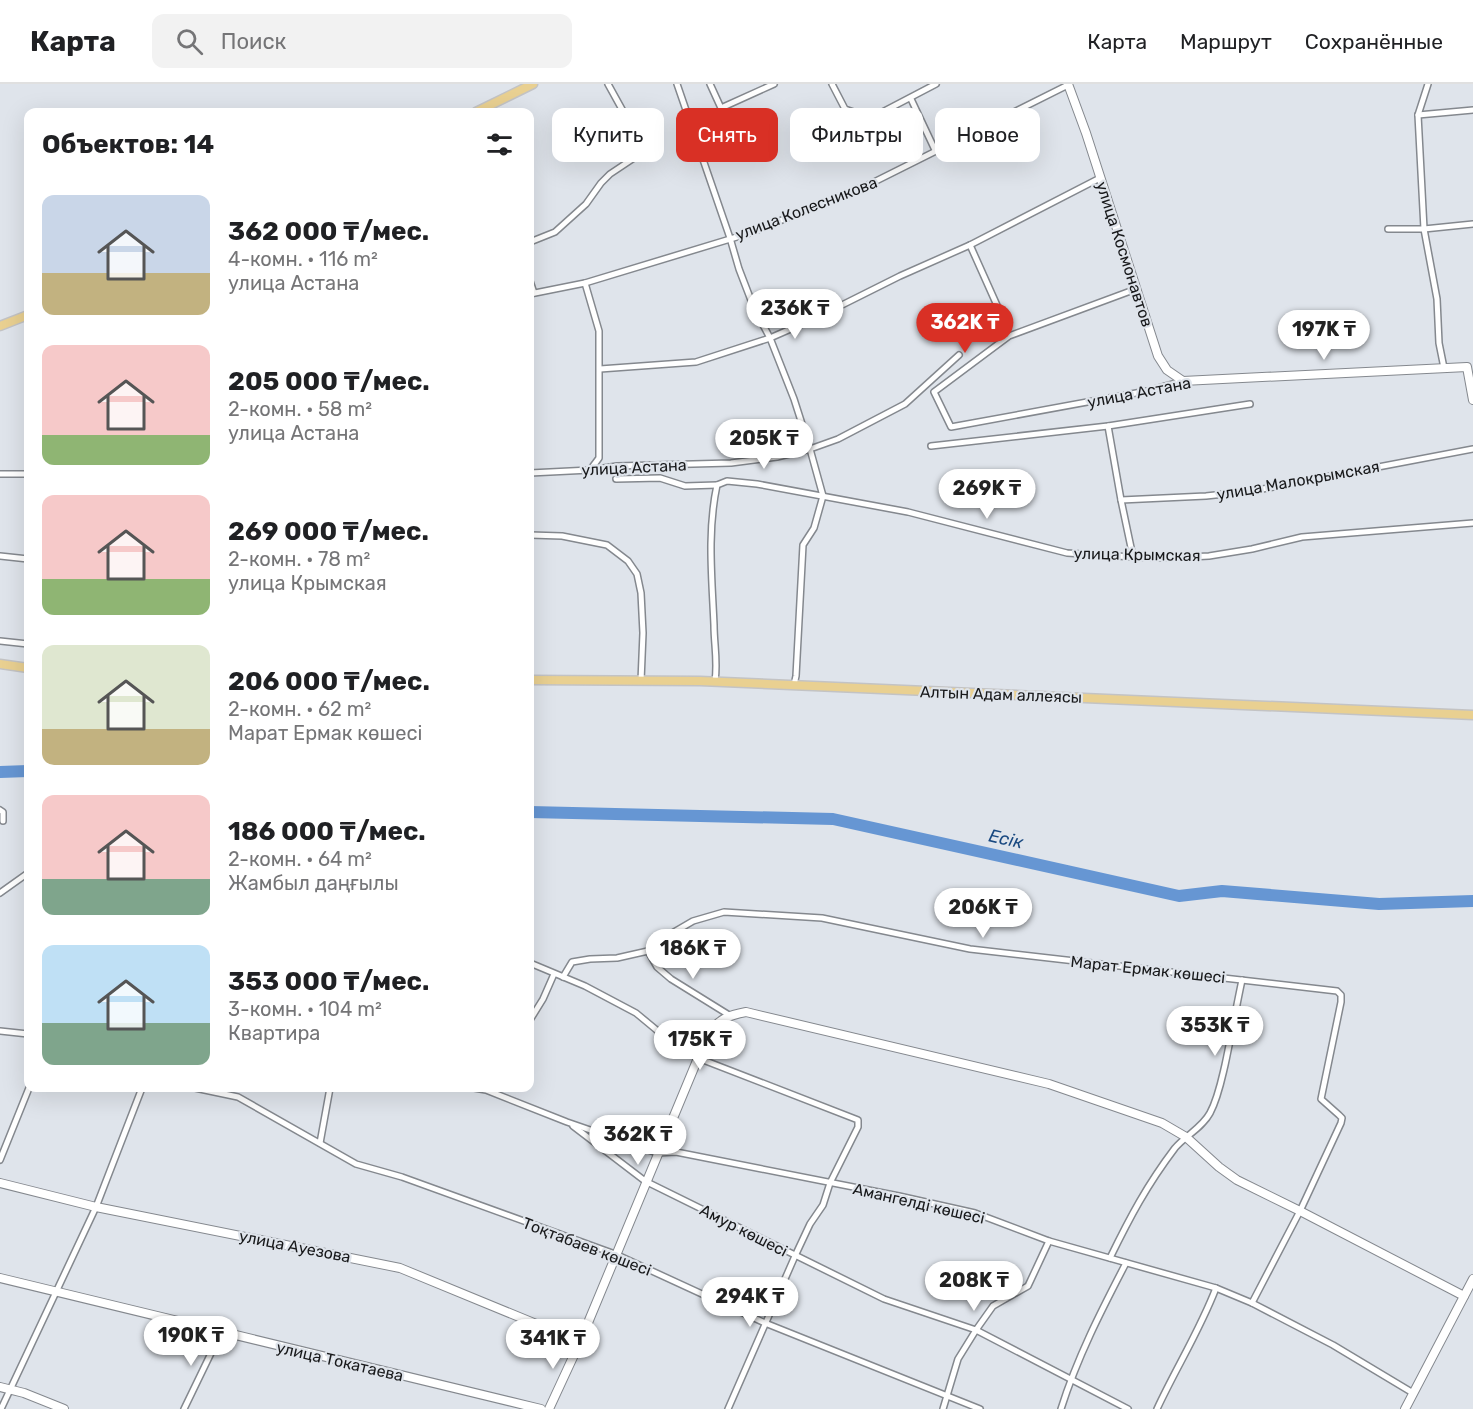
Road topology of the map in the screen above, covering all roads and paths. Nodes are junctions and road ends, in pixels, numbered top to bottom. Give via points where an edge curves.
1 (533, 84) edge
2 (608, 84) edge
3 (677, 84) edge
4 (710, 84) edge
5 (774, 84) edge
6 (832, 84) edge
7 (936, 84) edge
8 (1068, 84) edge
9 (1428, 84) edge
10 (911, 99) junction
11 (484, 108) edge
12 (1473, 110) edge
13 (1418, 115) junction
14 (934, 150) junction
15 (1100, 178) junction
16 (1473, 224) edge
17 (1424, 229) junction
18 (1388, 230) dead end
19 (730, 238) junction
20 (534, 240) edge
21 (970, 244) junction
22 (585, 282) junction
23 (1136, 289) junction
24 (534, 294) edge
25 (24, 317) edge
26 (1004, 321) dead end
27 (0, 326) edge
28 (770, 338) junction
29 (959, 355) dead end
30 (1470, 367) edge
31 (1444, 368) junction
32 (600, 369) junction
33 (1183, 381) junction
34 (1473, 400) edge
35 (1250, 404) dead end
36 (1108, 426) junction
37 (931, 446) dead end
38 (1473, 448) edge
39 (810, 449) junction
40 (591, 470) junction
41 (534, 473) edge
42 (0, 474) edge
43 (24, 474) edge
44 (616, 479) dead end
45 (717, 485) junction
46 (823, 496) junction
47 (1121, 500) junction
48 (1473, 524) edge
49 (534, 535) edge
50 (0, 556) edge
51 (1133, 557) junction
52 (24, 559) edge
53 (0, 641) edge
54 (24, 644) edge
55 (0, 664) edge
56 (24, 667) edge
57 (534, 680) edge
58 (641, 681) junction
59 (715, 681) junction
60 (794, 685) junction
61 (1473, 715) edge
62 (0, 810) edge
63 (3, 821) dead end
64 (24, 876) edge
65 (0, 893) edge
66 (648, 951) junction
67 (534, 965) edge
68 (554, 974) junction
69 (562, 977) junction
70 (1242, 980) junction
71 (534, 1014) edge
72 (729, 1015) junction
73 (0, 1031) edge
74 (24, 1034) edge
75 (698, 1058) junction
76 (27, 1092) edge
77 (140, 1092) edge
78 (214, 1092) edge
79 (329, 1092) edge
80 (493, 1092) edge
81 (567, 1122) junction
82 (1186, 1137) junction
83 (320, 1143) junction
84 (657, 1153) junction
85 (0, 1160) edge
86 (645, 1180) junction
87 (0, 1183) edge
88 (830, 1183) junction
89 (96, 1207) junction
90 (1300, 1211) junction
91 (1049, 1241) junction
92 (615, 1254) junction
93 (795, 1256) junction
94 (1110, 1258) junction
95 (1126, 1263) junction
96 (0, 1278) edge
97 (1472, 1284) edge
98 (1216, 1288) junction
99 (57, 1292) junction
100 (1464, 1296) junction
101 (1252, 1303) junction
102 (765, 1323) junction
103 (976, 1330) junction
104 (216, 1331) junction
105 (580, 1342) junction
106 (1070, 1379) junction
107 (0, 1387) edge
108 (9, 1390) junction
109 (1413, 1393) junction
110 (947, 1396) junction
111 (1, 1409) edge
112 (64, 1409) edge
113 (184, 1409) edge
114 (541, 1409) edge
115 (549, 1409) edge
116 (728, 1409) edge
117 (942, 1409) edge
118 (980, 1409) edge
119 (1060, 1409) edge
120 (1128, 1409) edge
121 (1156, 1409) edge
122 (1405, 1409) edge

1 - 11 main road
2 - 20 street via 629,122 640,154 610,174 586,204 555,232
3 - 19 street
4 - 5 street via 721,108
6 - 10 street via 845,109 871,118
7 - 10 street
8 - 14 street, улица Колесникова
8 - 15 street, улица Космонавтов
9 - 13 street
10 - 14 street
12 - 13 street
13 - 17 street
14 - 19 street, улица Колесникова via 870,184
15 - 21 street
15 - 23 street, улица Космонавтов
16 - 17 street
17 - 18 street
17 - 31 street
19 - 22 street, улица Колесникова
19 - 28 street via 754,308
21 - 26 street
21 - 28 street
22 - 24 street, улица Колесникова
22 - 32 street via 599,331
23 - 33 street, улица Космонавтов via 1158,356 1167,370
23 - 33 street, улица Астана via 1009,336 934,392 951,427
25 - 27 main road
28 - 32 street via 696,362
28 - 39 street
29 - 39 street, улица Астана via 905,404
30 - 31 street, улица Астана
30 - 34 street
31 - 33 street, улица Астана
32 - 40 street via 599,458
35 - 36 street
36 - 37 street
36 - 47 street
38 - 47 street, улица Малокрымская via 1252,491
39 - 40 street, улица Астана via 731,463
39 - 46 street
40 - 41 street, улица Астана
42 - 43 street
44 - 45 street, улица Крымская via 660,478 685,486
45 - 46 street, улица Крымская via 726,481 757,484
45 - 59 street via 710,533
46 - 51 street, улица Крымская via 908,512 1067,553
46 - 60 street via 814,528 803,545
47 - 51 street
48 - 51 street, улица Крымская via 1302,537 1209,556
49 - 58 street via 607,545 628,561 637,574 641,593
50 - 52 street
53 - 54 street
55 - 56 main road
57 - 58 main road, Алтын Адам аллеясы
58 - 59 main road, Алтын Адам аллеясы
59 - 60 main road, Алтын Адам аллеясы
60 - 61 main road, Алтын Адам аллеясы
62 - 63 street
64 - 65 street
66 - 69 street via 572,962
66 - 70 street, Марат Ермак көшесі via 693,921 724,912 822,918 970,949
66 - 72 street via 657,967 671,979
67 - 68 street
68 - 69 street
68 - 71 street
69 - 75 street via 636,1013
70 - 82 street via 1218,1096 1198,1129
70 - 90 street, Марат Ермак көшесі via 1337,991 1341,995 1321,1100 1342,1118
72 - 75 street via 708,1034
72 - 82 street via 746,1011 1049,1084 1162,1123
73 - 74 street
75 - 84 street
75 - 88 street via 858,1120
76 - 85 street
77 - 89 street
78 - 83 street, Тоқтабаев көшесі via 238,1097
79 - 83 street
80 - 81 street, Амангелді көшесі
81 - 84 street, Амангелді көшесі
81 - 86 street, Амур көшесі
82 - 90 street via 1237,1180
82 - 94 street via 1140,1197
83 - 92 street, Тоқтабаев көшесі via 356,1164
84 - 86 street
84 - 88 street, Амангелді көшесі via 676,1152
86 - 92 street
86 - 93 street, Амур көшесі
87 - 89 street, улица Ауезова
88 - 91 street, Амангелді көшесі via 975,1213
88 - 93 street via 823,1205
89 - 99 street
89 - 105 street, улица Ауезова via 400,1268
90 - 100 street
90 - 101 street
91 - 94 street, Амангелді көшесі
91 - 103 street via 1028,1286 993,1306
92 - 102 street, Тоқтабаев көшесі
92 - 105 street
93 - 102 street
93 - 103 street, Амур көшесі via 884,1299
94 - 95 street, Амангелді көшесі
95 - 98 street, Амангелді көшесі
95 - 106 street
96 - 99 street, улица Токатаева
97 - 100 street
98 - 101 street, Амангелді көшесі
98 - 121 street via 1205,1317
99 - 104 street, улица Токатаева
99 - 108 street
100 - 109 street
101 - 109 street, Амангелді көшесі
102 - 110 street, Тоқтабаев көшесі
102 - 116 street
103 - 106 street, Амур көшесі
103 - 110 street via 958,1359
104 - 113 street via 214,1347
104 - 114 street, улица Токатаева
105 - 115 street
106 - 119 street
106 - 120 street, Амур көшесі
107 - 108 street
108 - 111 street
108 - 112 street
109 - 122 street
110 - 117 street
110 - 118 street, Тоқтабаев көшесі

